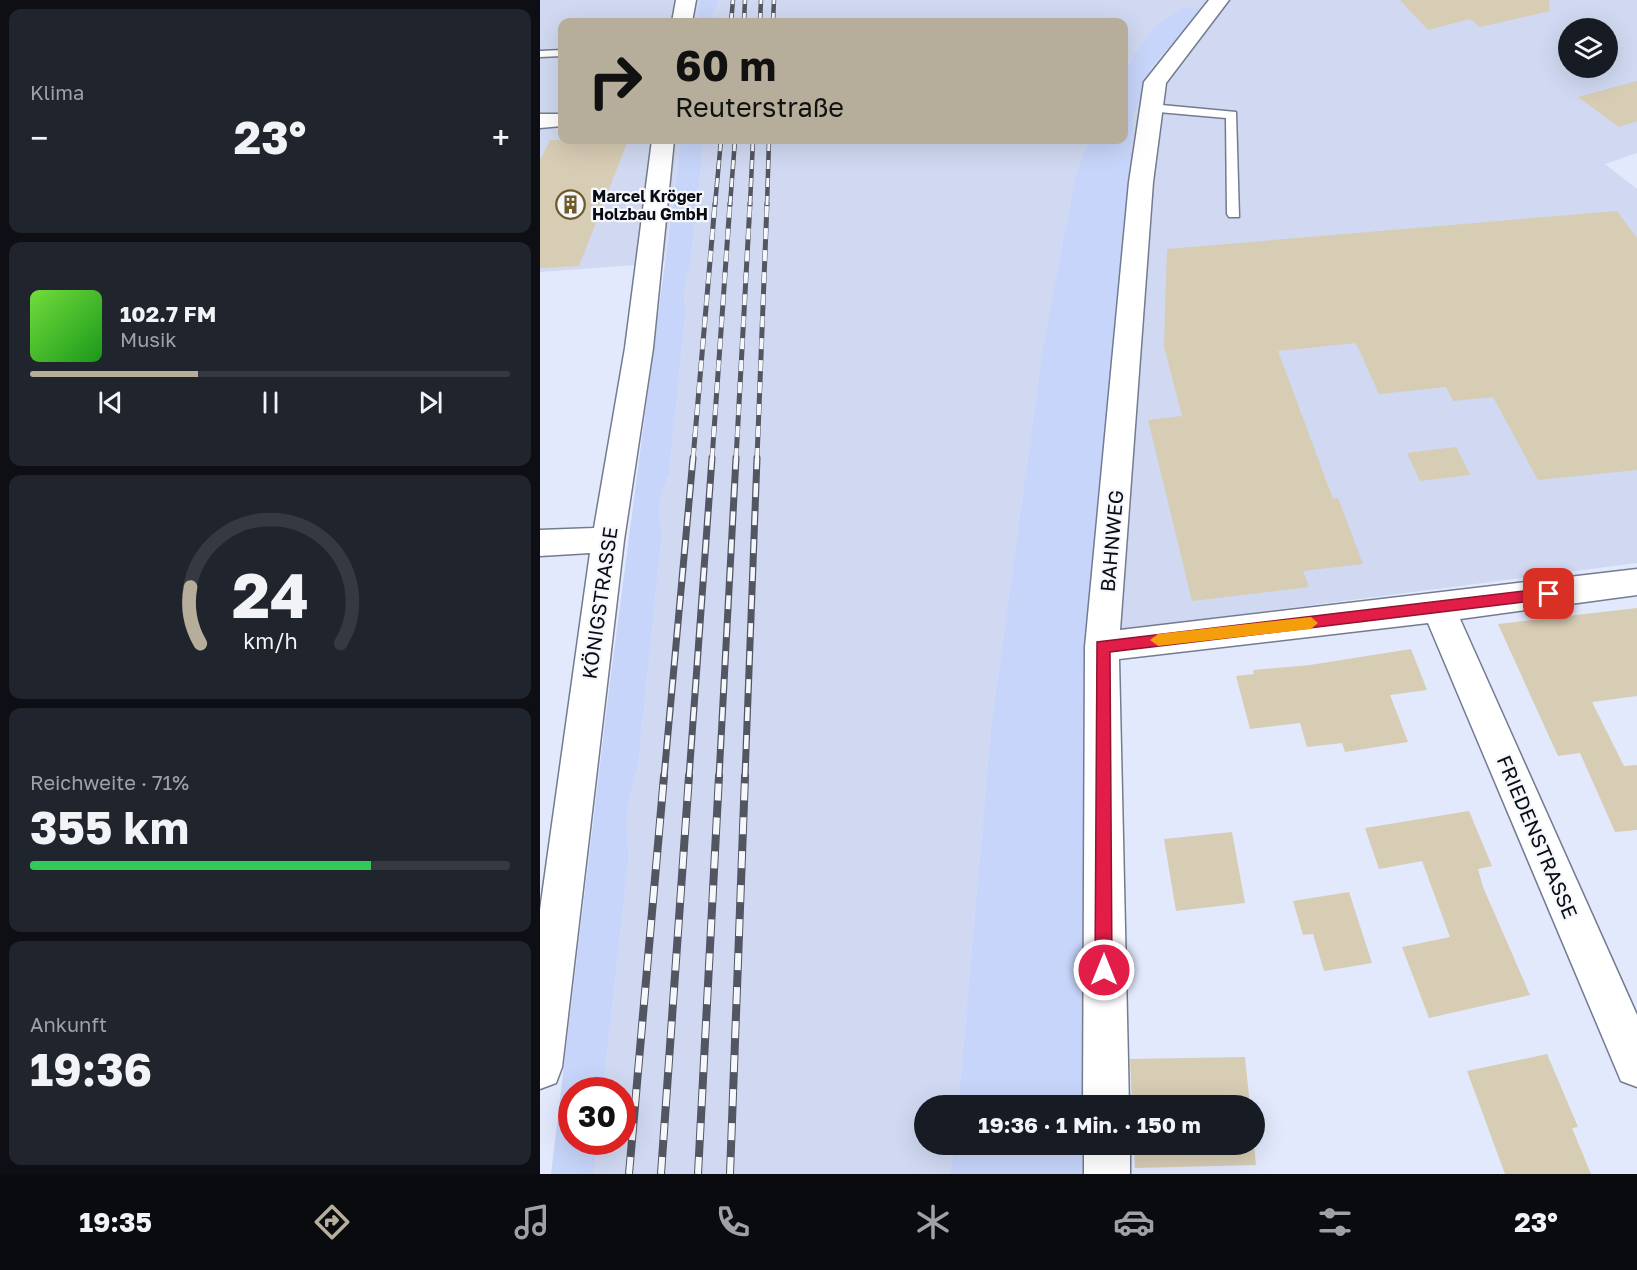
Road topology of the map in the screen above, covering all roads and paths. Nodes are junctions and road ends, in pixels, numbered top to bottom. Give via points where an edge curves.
1 (686, 0) edge
2 (1219, 0) edge
3 (683, 18) edge
4 (558, 53) edge
5 (540, 54) edge
6 (1151, 108) junction
7 (558, 120) edge
8 (540, 121) edge
9 (663, 144) edge
10 (1234, 214) dead end
11 (608, 540) junction
12 (540, 543) edge
13 (1637, 582) edge
14 (1438, 608) junction
15 (1102, 647) junction
16 (1632, 1040) edge
17 (540, 1067) edge
18 (1106, 1095) edge
19 (1107, 1155) edge
20 (1107, 1174) edge

1 - 3 street
2 - 6 street, BAHNWEG via 1155,82
4 - 5 lane
6 - 10 lane via 1232,115
6 - 15 street, BAHNWEG via 1141,182
7 - 8 street
9 - 11 street, KÖNIGSTRASSE via 639,348
11 - 12 street
11 - 17 street, KÖNIGSTRASSE
13 - 14 street
14 - 15 street
14 - 16 street, FRIEDENSTRASSE
15 - 18 street, BAHNWEG
19 - 20 street

